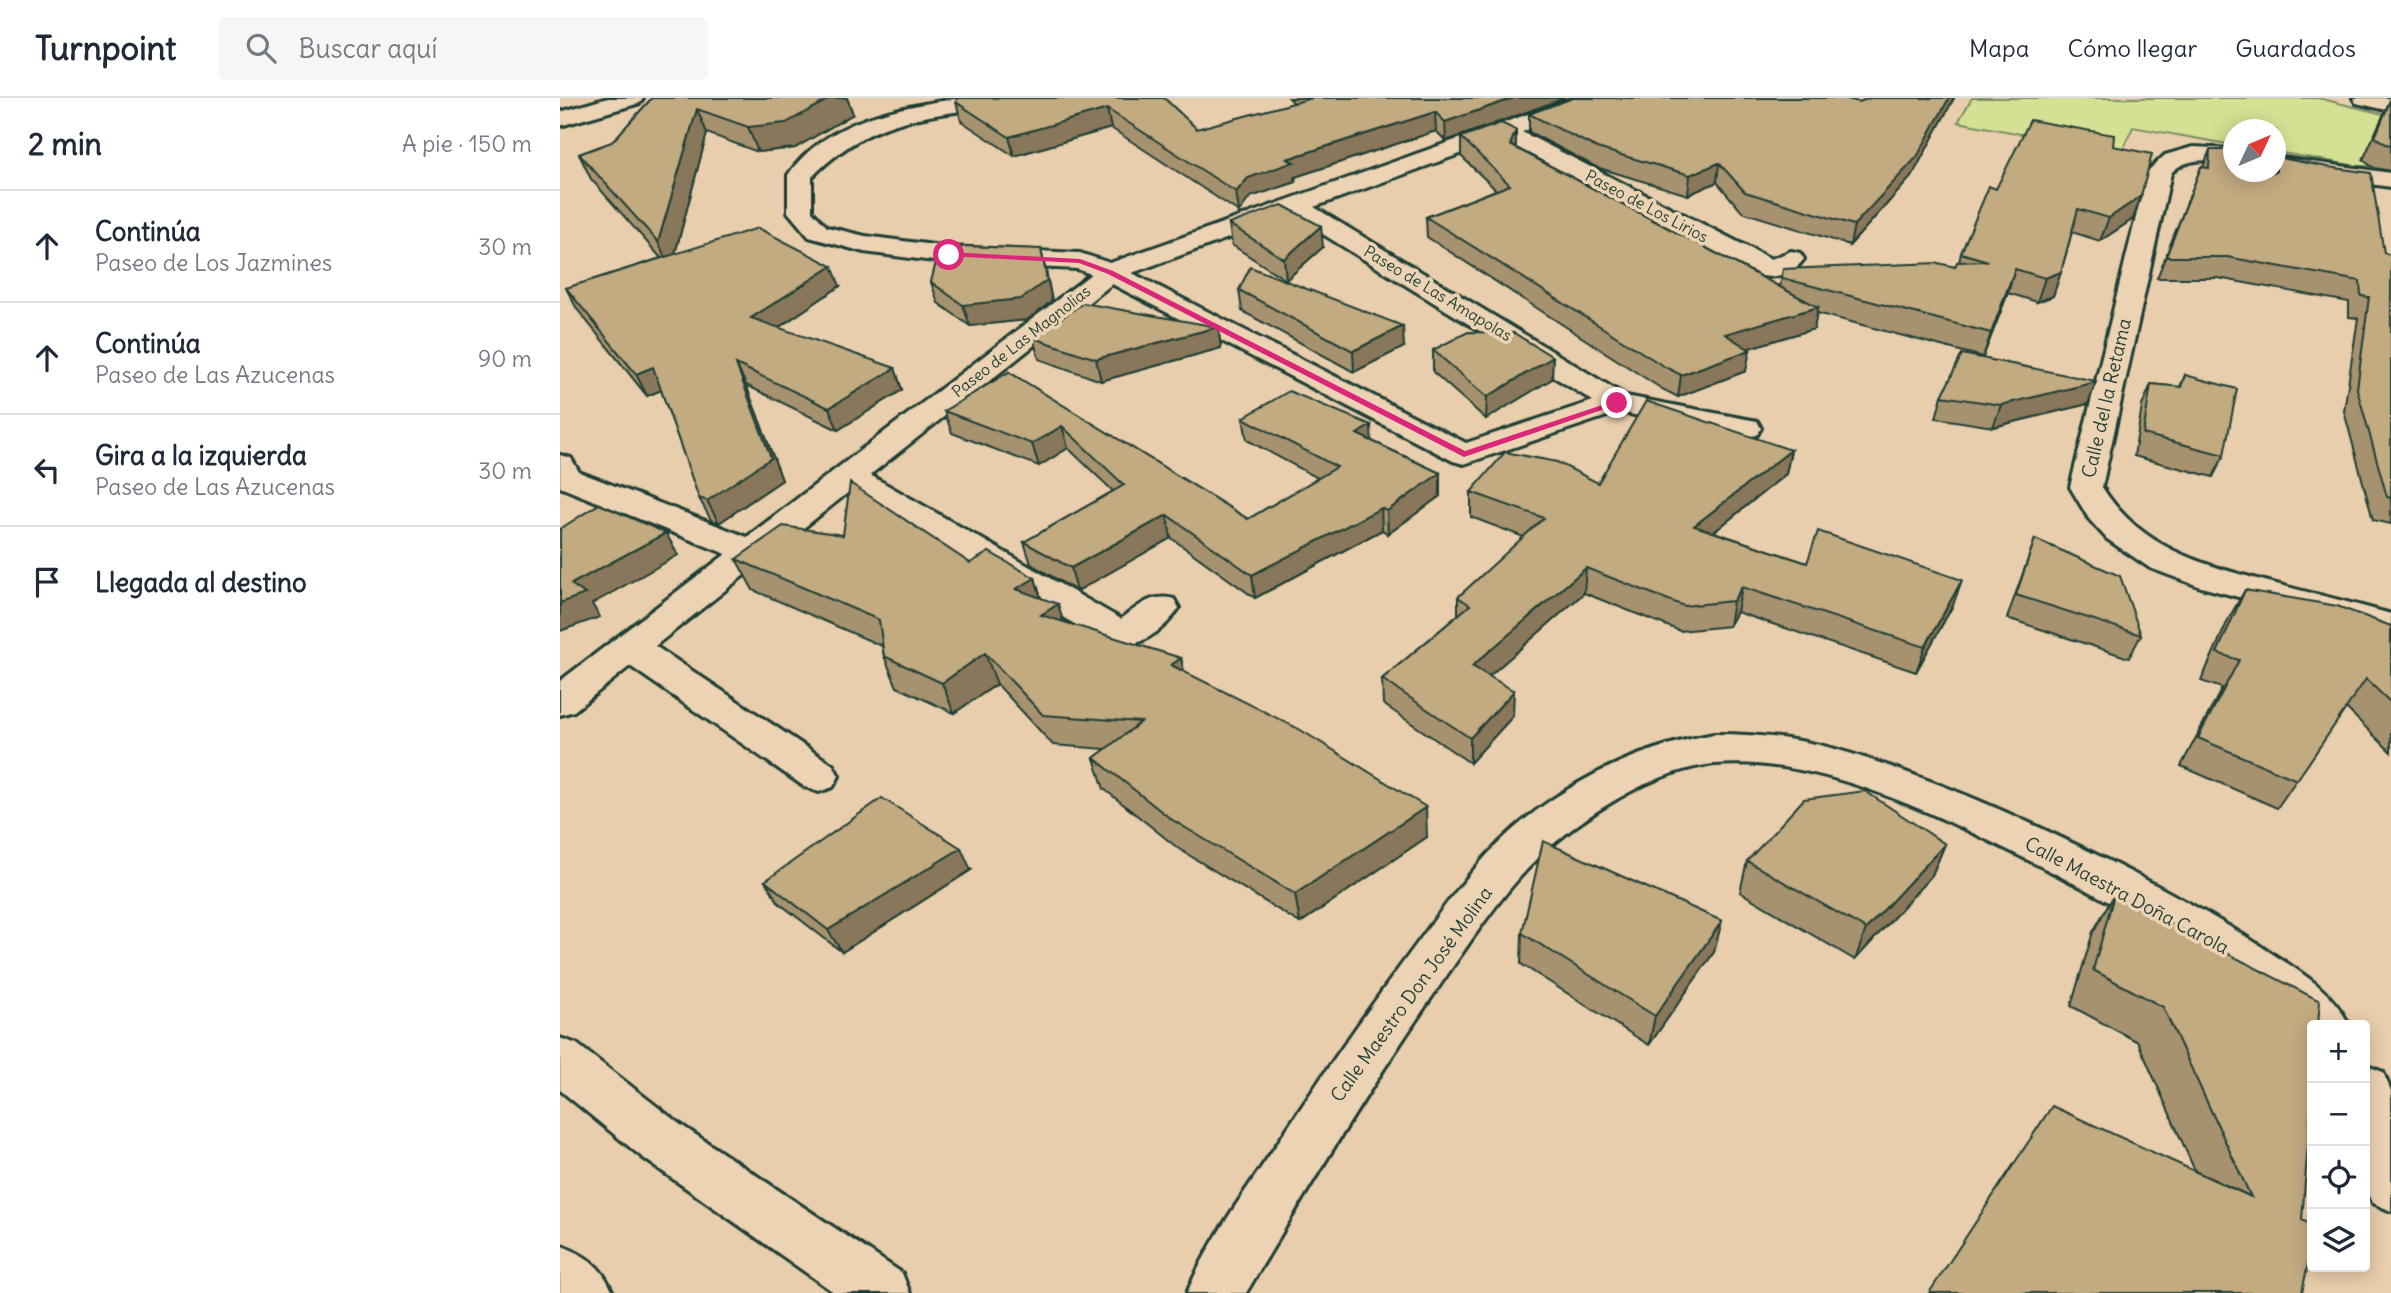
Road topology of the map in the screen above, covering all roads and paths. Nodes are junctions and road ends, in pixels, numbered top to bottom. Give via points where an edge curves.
1 (632, 98) edge
2 (1005, 98) edge
3 (1594, 98) edge
4 (2364, 98) edge
5 (2391, 104) edge
6 (560, 119) edge
7 (1503, 131) junction
8 (2223, 156) edge
9 (2286, 166) edge
10 (2390, 196) edge
11 (1295, 206) junction
12 (1791, 258) dead end
13 (1110, 272) junction
14 (1617, 403) junction
15 (1746, 428) dead end
16 (560, 465) edge
17 (848, 476) junction
18 (751, 551) junction
19 (1161, 608) dead end
20 (2391, 626) edge
21 (629, 647) junction
22 (560, 701) edge
23 (819, 776) dead end
24 (1991, 822) joint
25 (2321, 1020) edge
26 (560, 1060) edge
27 (2370, 1100) edge
28 (2391, 1185) edge
29 (560, 1272) edge
30 (1226, 1275) edge
31 (585, 1293) edge
32 (882, 1293) edge

1 - 6 main road
2 - 13 main road via 891,118 859,129 828,148 800,175 800,212 818,232 864,244 949,255 1080,261
3 - 7 main road, Paseo de Las Magnolias
4 - 5 main road
7 - 11 main road, Paseo de Las Magnolias
7 - 12 main road, Paseo de Los Lirios via 1771,270
8 - 20 main road, Calle del la Retama via 2173,159 2159,172 2086,487 2097,510 2118,533 2148,554 2186,571
9 - 10 main road via 2320,172
11 - 13 main road, Paseo de Las Magnolias
11 - 14 main road, Paseo de Las Amapolas
13 - 14 main road via 1464,454
13 - 17 main road, Paseo de Las Magnolias
14 - 15 main road
16 - 18 main road via 566,478
17 - 18 main road, Paseo de Las Magnolias
17 - 19 main road via 1123,636
18 - 21 main road, Paseo de Las Magnolias
21 - 22 main road, Paseo de Las Magnolias
21 - 23 main road
24 - 25 main road, Calle Maestra Doña Carola via 2221,943 2308,1004
24 - 30 main road, Calle Maestro Don José Molina via 1862,773 1770,749 1718,748 1677,755 1629,774 1551,822 1521,847 1471,905 1358,1061
26 - 32 main road via 660,1140
27 - 28 main road via 2380,1124
29 - 31 main road

